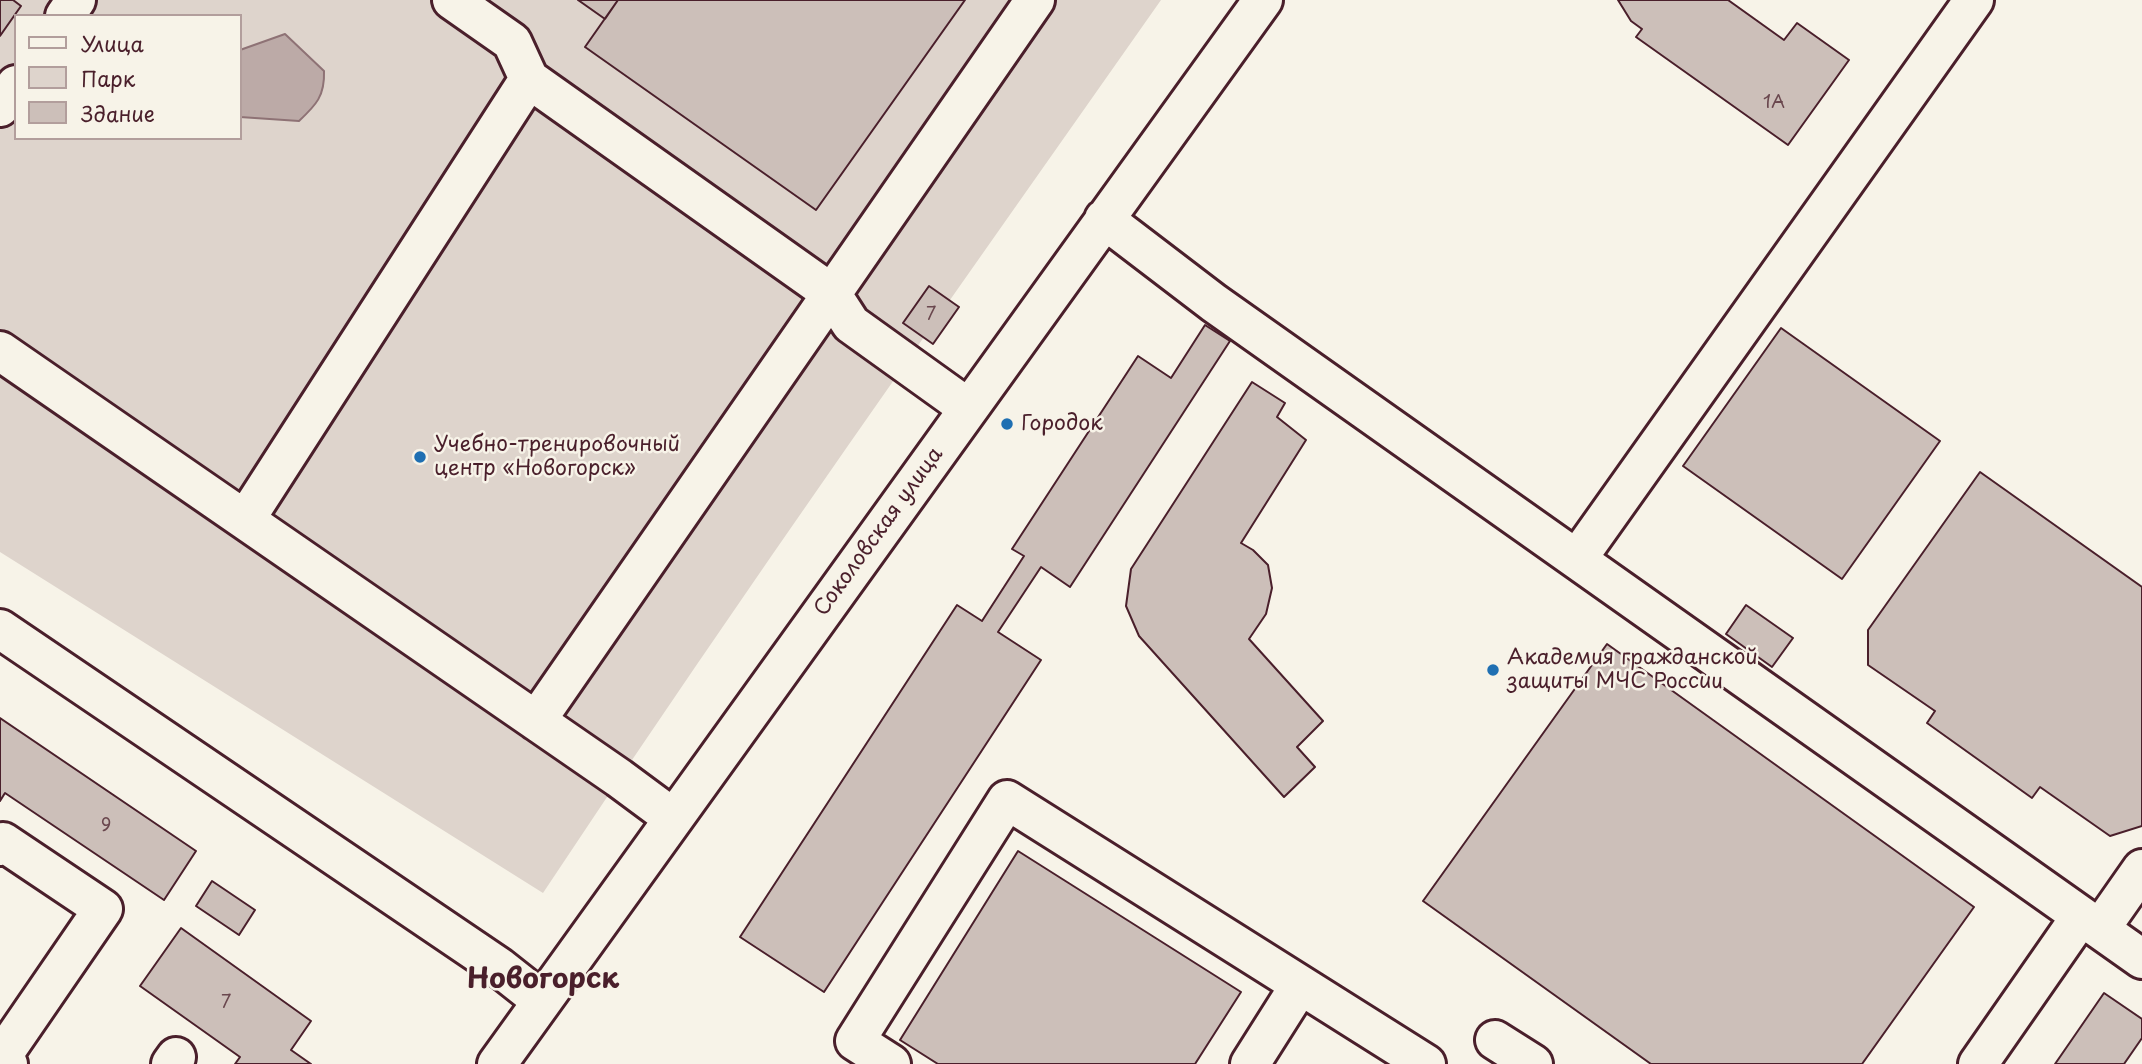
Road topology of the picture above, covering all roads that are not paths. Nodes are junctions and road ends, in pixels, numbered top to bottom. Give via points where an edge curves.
1 (452, 0) edge
2 (1035, 0) edge
3 (1263, 0) edge
4 (1974, 0) edge
5 (529, 79) junction
6 (14, 88) edge
7 (0, 107) edge
8 (1104, 219) junction
9 (831, 293) junction
10 (0, 351) edge
11 (968, 408) junction
12 (245, 520) junction
13 (1577, 559) junction
14 (0, 629) edge
15 (536, 721) junction
16 (673, 818) junction
17 (0, 846) edge
18 (2142, 869) edge
19 (2091, 923) junction
20 (2142, 959) edge
21 (1300, 985) junction
22 (542, 1001) junction
23 (1495, 1040) dead end
24 (0, 1059) edge
25 (8, 1064) edge
26 (497, 1064) edge
27 (891, 1064) edge
28 (1250, 1064) edge
29 (1426, 1064) edge
30 (1533, 1064) edge
31 (1978, 1064) edge

1 - 5 street via 512,42
2 - 9 street
3 - 8 street, Соколовская улица
4 - 13 street
5 - 9 street
5 - 12 street
6 - 7 street
8 - 11 street, Соколовская улица
8 - 13 street via 1214,303
9 - 11 street via 850,324
9 - 15 street
10 - 12 street
11 - 16 street, Соколовская улица
12 - 15 street
13 - 19 street
14 - 22 street via 488,959
15 - 16 street
16 - 22 street, Соколовская улица
17 - 24 street via 3,842 103,909
18 - 19 street
19 - 20 street
19 - 31 street
21 - 27 street via 1007,800 855,1041
21 - 28 street
21 - 29 street
22 - 26 street, Соколовская улица
23 - 30 street
24 - 25 street

